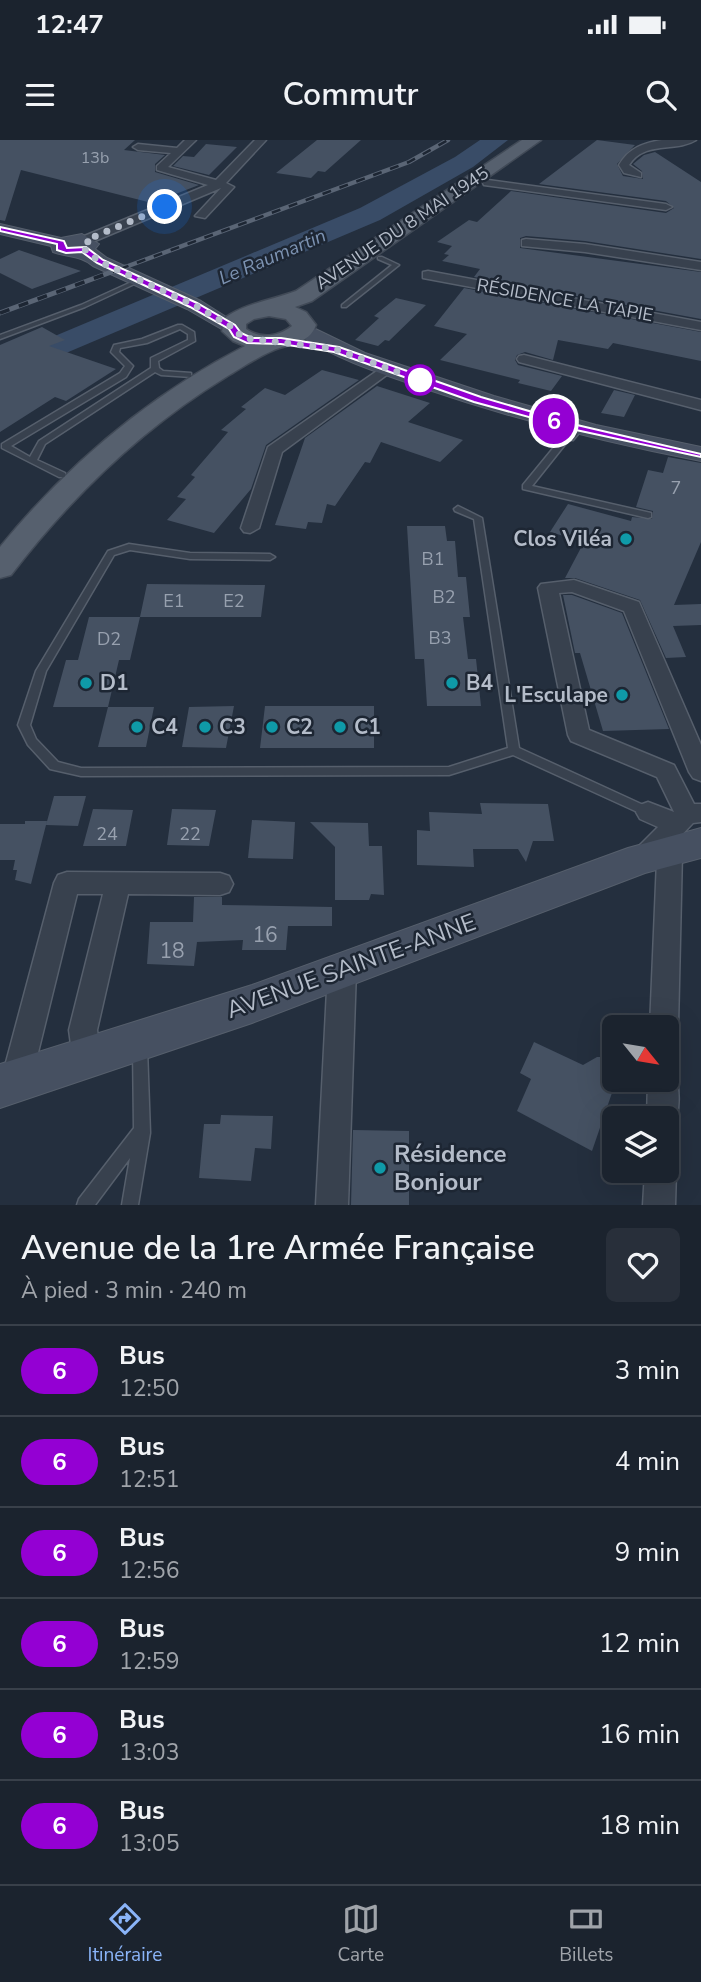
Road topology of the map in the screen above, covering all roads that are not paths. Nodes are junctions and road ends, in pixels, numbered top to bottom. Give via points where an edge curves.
1 (191, 140) edge
2 (261, 140) edge
3 (533, 140) edge
4 (544, 140) edge
5 (691, 140) edge
6 (138, 147) dead end
7 (179, 151) junction
8 (637, 175) dead end
9 (219, 183) junction
10 (488, 183) junction
11 (666, 207) dead end
12 (201, 216) dead end
13 (2, 232) edge
14 (526, 243) dead end
15 (85, 244) junction
16 (380, 258) junction
17 (701, 266) edge
18 (428, 275) dead end
19 (140, 280) junction
20 (183, 300) junction
21 (344, 306) dead end
22 (261, 310) junction
23 (302, 325) junction
24 (701, 326) edge
25 (235, 331) junction
26 (0, 337) edge
27 (275, 342) junction
28 (335, 349) junction
29 (524, 359) dead end
30 (387, 368) junction
31 (155, 369) junction
32 (188, 375) junction
33 (701, 405) edge
34 (572, 432) junction
35 (2, 448) edge
36 (701, 454) edge
37 (32, 461) junction
38 (62, 475) junction
39 (457, 509) dead end
40 (648, 515) dead end
41 (250, 528) dead end
42 (0, 538) edge
43 (270, 557) dead end
44 (0, 568) edge
45 (514, 750) junction
46 (701, 772) edge
47 (648, 812) joint
48 (679, 834) edge
49 (118, 883) junction
50 (220, 884) dead end
51 (342, 970) junction
52 (665, 1015) edge
53 (140, 1041) junction
54 (87, 1059) junction
55 (8, 1084) edge
56 (142, 1130) junction
57 (660, 1183) edge
58 (85, 1205) edge
59 (130, 1205) edge
60 (332, 1205) edge
61 (659, 1205) edge

1 - 7 street
2 - 9 street
3 - 22 main road, AVENUE DU 8 MAI 1945 via 304,296
4 - 10 main road, AVENUE DU 8 MAI 1945
5 - 8 street via 637,149 624,165
6 - 7 street
7 - 9 street via 161,168
9 - 12 street via 228,187
9 - 15 street
10 - 11 street
10 - 16 main road, AVENUE DU 8 MAI 1945
13 - 15 main road via 61,243 62,250
14 - 17 street
15 - 19 main road via 117,270
16 - 21 lane via 396,265
16 - 23 main road, AVENUE DU 8 MAI 1945 via 330,293
18 - 24 street, RÉSIDENCE LA TAPIE
19 - 20 main road
19 - 26 lane
20 - 22 main road
20 - 25 main road
22 - 23 main road via 291,312
22 - 25 main road, AVENUE DU 8 MAI 1945 via 238,318
23 - 27 main road, AVENUE DU 8 MAI 1945 via 291,338
23 - 28 main road
25 - 27 main road via 251,341
25 - 32 main road
27 - 28 main road
27 - 44 main road via 228,362 142,425 82,477 20,540
28 - 30 main road
29 - 33 street
30 - 34 main road
30 - 41 street via 274,450
31 - 32 lane
31 - 35 lane via 154,360 191,341 192,333 180,326 117,347 115,352 129,366 123,375
31 - 37 lane via 42,443
32 - 38 main road
34 - 36 main road
34 - 40 lane via 526,487
35 - 37 lane
37 - 38 lane
38 - 42 main road
39 - 45 lane via 478,518
43 - 45 lane via 190,556 128,547 111,552 41,670 24,725 32,742 54,766 81,772 449,771
45 - 47 lane
46 - 48 street via 632,607 575,586 548,588 579,736 666,771
47 - 48 street
48 - 51 main road, AVENUE SAINTE-ANNE
48 - 52 street
49 - 50 street
49 - 54 street via 83,1030
49 - 55 street via 67,883
51 - 53 main road, AVENUE SAINTE-ANNE
51 - 60 street
53 - 54 main road, AVENUE SAINTE-ANNE
53 - 56 lane
54 - 55 main road, AVENUE SAINTE-ANNE
56 - 58 lane
56 - 59 lane
57 - 61 street

